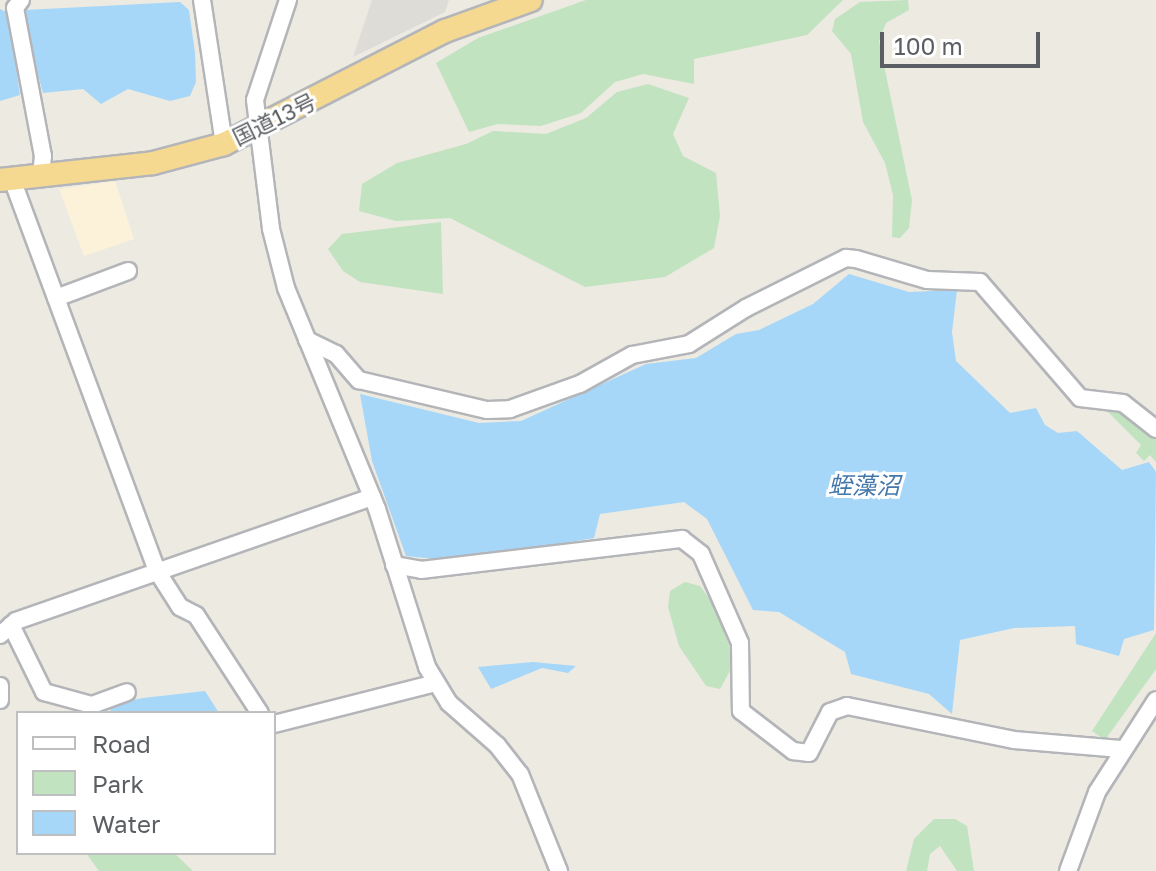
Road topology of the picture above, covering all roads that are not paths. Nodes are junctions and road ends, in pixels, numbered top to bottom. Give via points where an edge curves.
1 (21, 0) edge
2 (202, 0) edge
3 (288, 0) edge
4 (531, 0) edge
5 (256, 132) junction
6 (224, 144) junction
7 (41, 175) junction
8 (6, 179) edge
9 (128, 271) dead end
10 (56, 298) junction
11 (307, 340) junction
12 (1156, 429) edge
13 (372, 497) junction
14 (394, 565) junction
15 (157, 571) junction
16 (6, 630) edge
17 (436, 683) junction
18 (0, 686) edge
19 (127, 692) dead end
20 (0, 700) edge
21 (1156, 700) edge
22 (259, 711) edge
23 (276, 723) edge
24 (1121, 749) junction
25 (559, 871) edge
26 (1068, 871) edge

1 - 7 street via 15,8 43,156
2 - 6 street
3 - 5 street via 255,100
4 - 5 highway, 国道13号 via 445,31
5 - 6 highway, 国道13号
5 - 11 street via 271,229
6 - 7 highway, 国道13号 via 153,163
7 - 8 highway, 国道13号
8 - 10 street
9 - 10 street
10 - 15 street
11 - 12 street via 336,354 359,380 487,410 510,409 580,384 632,355 689,344 746,308 846,258 856,259 927,280 980,282 1080,398 1123,403
11 - 13 street
13 - 14 street
13 - 15 street
14 - 17 street
14 - 24 street via 421,570 682,539 701,554 740,643 741,711 793,751 809,753 830,712 847,706 1014,740
15 - 16 street
15 - 22 street via 180,607 196,615
16 - 19 street via 44,692 92,705
17 - 23 street
17 - 25 street via 520,774
18 - 20 street
21 - 24 street
24 - 26 street via 1097,792

